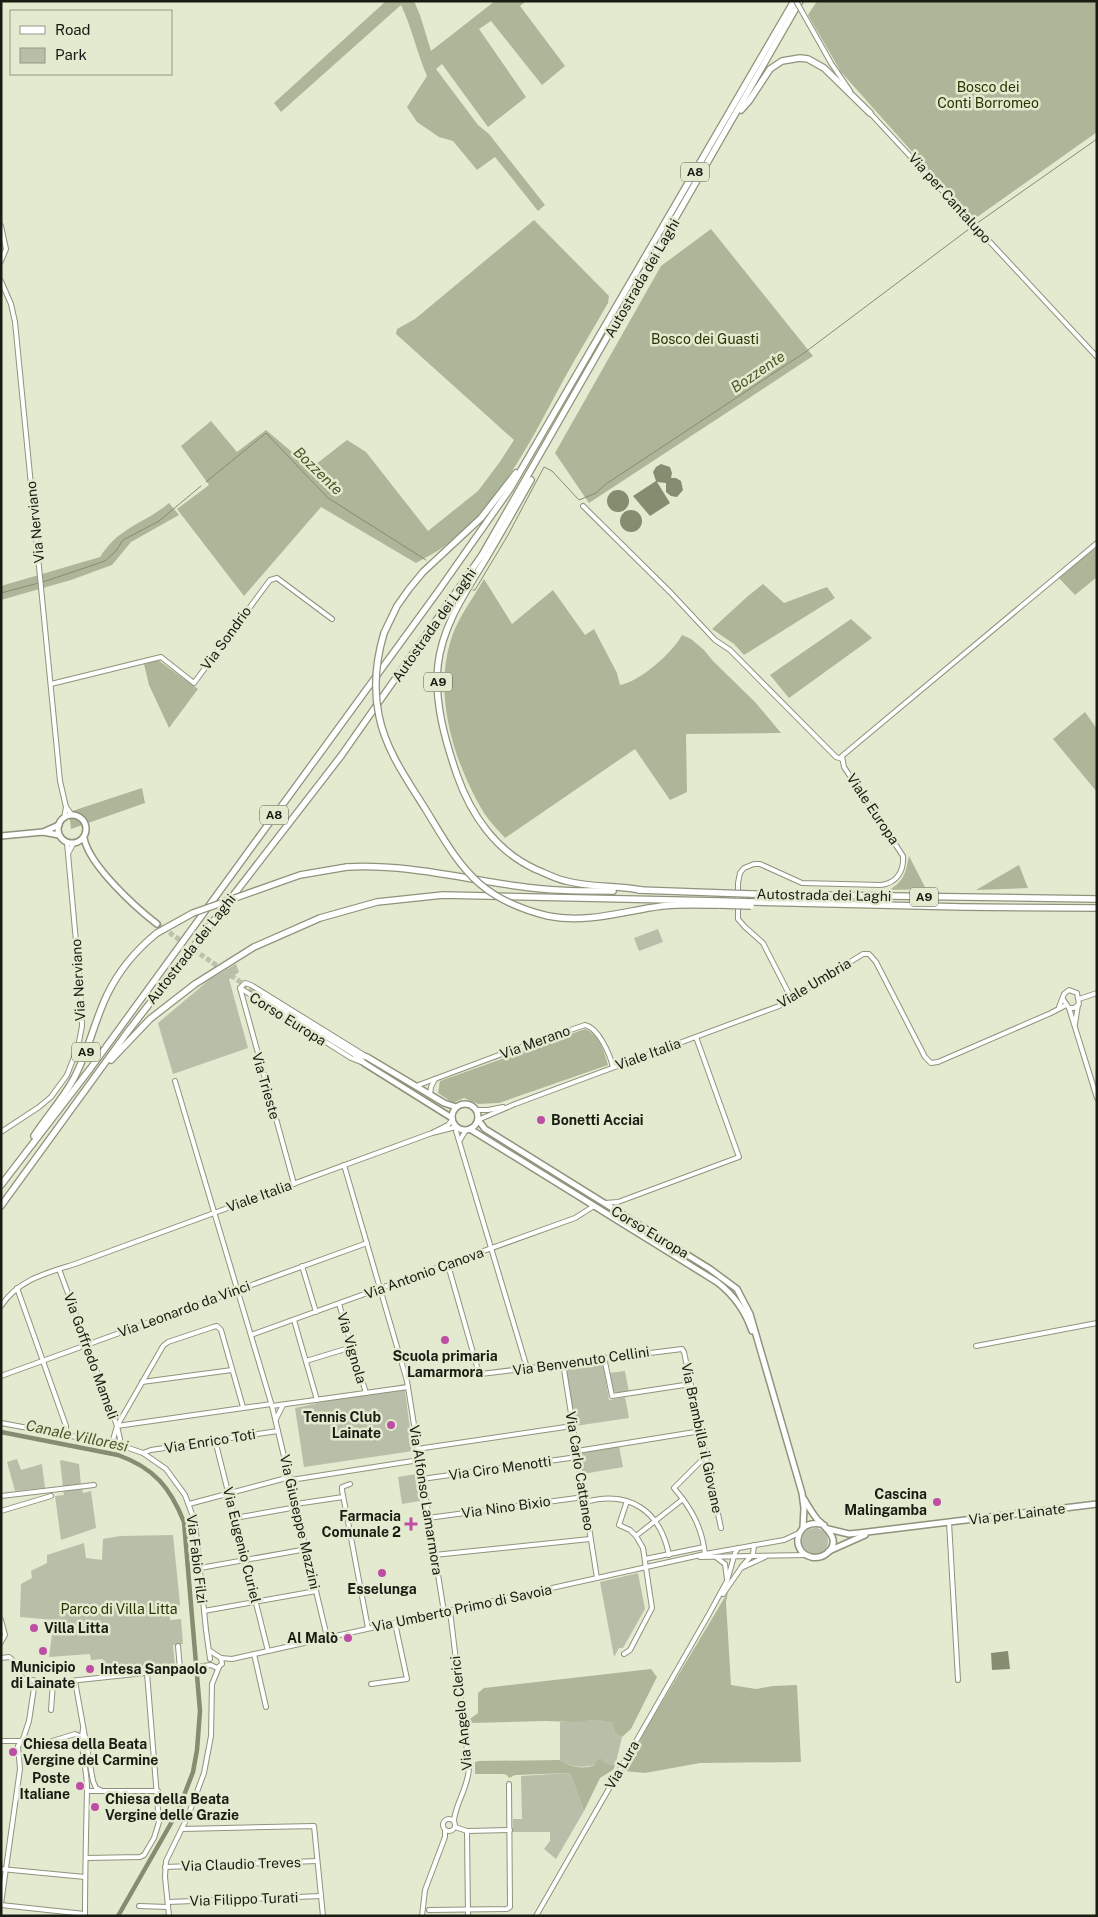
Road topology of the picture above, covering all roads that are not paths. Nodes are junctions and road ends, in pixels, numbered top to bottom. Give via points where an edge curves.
1 (795, 1) edge
2 (800, 1) edge
3 (870, 113) junction
4 (736, 115) junction
5 (1, 226) edge
6 (1, 261) edge
7 (1, 281) edge
8 (1097, 358) edge
9 (579, 388) junction
10 (532, 454) junction
11 (583, 506) dead end
12 (1097, 543) edge
13 (332, 619) dead end
14 (51, 684) junction
15 (842, 759) junction
16 (66, 806) junction
17 (72, 815) junction
18 (64, 818) junction
19 (59, 825) junction
20 (43, 832) junction
21 (59, 835) junction
22 (1, 836) edge
23 (84, 838) junction
24 (67, 843) junction
25 (76, 843) junction
26 (88, 850) junction
27 (69, 854) junction
28 (641, 890) junction
29 (1097, 899) edge
30 (720, 903) junction
31 (1097, 908) edge
32 (157, 924) tunnel mouth
33 (240, 988) junction
34 (1097, 993) edge
35 (260, 996) junction
36 (793, 999) junction
37 (1063, 999) junction
38 (1079, 1003) junction
39 (1067, 1006) junction
40 (1059, 1007) junction
41 (1076, 1034) junction
42 (696, 1036) junction
43 (366, 1060) junction
44 (613, 1067) junction
45 (96, 1076) junction
46 (435, 1079) junction
47 (175, 1081) dead end
48 (416, 1086) junction
49 (430, 1095) junction
50 (1097, 1098) edge
51 (515, 1104) junction
52 (456, 1107) junction
53 (476, 1110) junction
54 (452, 1119) junction
55 (478, 1120) junction
56 (457, 1127) junction
57 (468, 1129) junction
58 (1, 1132) edge
59 (432, 1134) junction
60 (460, 1140) junction
61 (344, 1166) junction
62 (11, 1172) junction
63 (294, 1184) junction
64 (1, 1185) edge
65 (603, 1203) junction
66 (1, 1206) edge
67 (594, 1206) junction
68 (216, 1212) junction
69 (367, 1243) junction
70 (491, 1248) junction
71 (448, 1265) junction
72 (302, 1266) junction
73 (62, 1268) junction
74 (16, 1288) junction
75 (380, 1289) junction
76 (238, 1290) junction
77 (339, 1304) junction
78 (1, 1308) edge
79 (316, 1312) junction
80 (294, 1320) junction
81 (1097, 1323) edge
82 (251, 1335) junction
83 (86, 1344) junction
84 (976, 1346) dead end
85 (352, 1348) junction
86 (682, 1349) joint
87 (604, 1358) junction
88 (42, 1361) junction
89 (306, 1361) junction
90 (563, 1363) junction
91 (527, 1368) junction
92 (232, 1370) junction
93 (1, 1376) edge
94 (142, 1382) junction
95 (691, 1384) junction
96 (770, 1386) junction
97 (408, 1387) junction
98 (366, 1393) junction
99 (317, 1400) junction
100 (272, 1405) junction
101 (282, 1405) junction
102 (243, 1407) junction
103 (276, 1421) junction
104 (1, 1423) edge
105 (117, 1426) junction
106 (572, 1426) junction
107 (278, 1431) junction
108 (701, 1431) junction
109 (66, 1435) junction
110 (215, 1440) junction
111 (112, 1443) junction
112 (120, 1445) junction
113 (417, 1449) junction
114 (577, 1451) junction
115 (142, 1453) junction
116 (706, 1456) junction
117 (577, 1457) junction
118 (419, 1460) junction
119 (290, 1478) junction
120 (422, 1479) junction
121 (350, 1484) dead end
122 (94, 1485) dead end
123 (229, 1492) junction
124 (802, 1493) junction
125 (1, 1496) edge
126 (51, 1496) dead end
127 (584, 1496) junction
128 (343, 1497) junction
129 (683, 1499) junction
130 (627, 1501) junction
131 (585, 1502) junction
132 (189, 1504) junction
133 (1097, 1504) edge
134 (296, 1505) junction
135 (1, 1511) edge
136 (235, 1518) junction
137 (428, 1518) junction
138 (656, 1520) junction
139 (949, 1522) junction
140 (826, 1527) junction
141 (721, 1528) dead end
142 (801, 1531) junction
143 (875, 1532) junction
144 (636, 1536) junction
145 (590, 1539) junction
146 (754, 1545) junction
147 (704, 1547) junction
148 (738, 1548) junction
149 (307, 1549) junction
150 (828, 1552) junction
151 (669, 1554) junction
152 (705, 1554) junction
153 (434, 1555) junction
154 (806, 1555) junction
155 (768, 1556) junction
156 (693, 1557) junction
157 (715, 1557) junction
158 (735, 1557) junction
159 (751, 1557) junction
160 (645, 1559) junction
161 (246, 1560) junction
162 (646, 1567) junction
163 (200, 1568) junction
164 (740, 1568) junction
165 (597, 1578) junction
166 (727, 1581) junction
167 (316, 1591) junction
168 (257, 1602) junction
169 (204, 1611) junction
170 (450, 1611) junction
171 (444, 1612) junction
172 (709, 1614) junction
173 (1, 1620) edge
174 (395, 1623) junction
175 (368, 1628) junction
176 (327, 1637) junction
177 (3, 1640) edge
178 (178, 1646) dead end
179 (209, 1649) junction
180 (268, 1651) junction
181 (254, 1654) junction
182 (624, 1654) dead end
183 (216, 1655) junction
184 (1, 1658) edge
185 (221, 1658) junction
186 (210, 1659) junction
187 (232, 1659) junction
188 (220, 1665) junction
189 (210, 1666) junction
190 (180, 1669) junction
191 (147, 1673) junction
192 (215, 1674) junction
193 (958, 1680) dead end
194 (35, 1681) junction
195 (74, 1681) junction
196 (53, 1683) junction
197 (372, 1684) dead end
198 (266, 1707) dead end
199 (51, 1710) dead end
200 (83, 1737) junction
201 (1, 1741) edge
202 (22, 1742) junction
203 (87, 1783) junction
204 (93, 1783) junction
205 (509, 1784) dead end
206 (87, 1791) junction
207 (102, 1791) junction
208 (158, 1791) junction
209 (452, 1819) junction
210 (455, 1827) junction
211 (182, 1829) junction
212 (448, 1830) junction
213 (467, 1830) junction
214 (510, 1830) junction
215 (86, 1858) junction
216 (317, 1861) junction
217 (165, 1867) junction
218 (4, 1869) edge
219 (85, 1877) junction
220 (321, 1896) junction
221 (1, 1904) edge
222 (168, 1904) junction
223 (139, 1906) dead end
224 (468, 1909) junction
225 (429, 1910) dead end
226 (85, 1915) edge
227 (169, 1916) edge
228 (323, 1916) edge
229 (422, 1916) edge
230 (468, 1916) edge
231 (536, 1916) edge

1 - 3 street, Via per Cantalupo, bridge via 840,78
1 - 10 highway, Autostrada dei Laghi / A8
2 - 4 highway, Autostrada dei Laghi / A8
3 - 4 highway via 824,68 800,58 770,69
3 - 8 street, Via per Cantalupo
4 - 9 highway, Autostrada dei Laghi / A8
5 - 6 street via 6,250
7 - 14 street, Via Nerviano via 15,322
9 - 28 highway, A9 via 449,623 438,665 439,707 462,790 480,822 503,848 533,868 566,881
9 - 45 highway, Autostrada dei Laghi / A8 via 482,555 452,599 341,756
10 - 30 highway, A9, bridge via 481,518 424,572 396,606 384,633 376,674 382,729 398,764 471,876 512,904 548,916 570,919 598,918 662,906
10 - 62 highway, Autostrada dei Laghi / A8 via 439,590 90,1069
11 - 15 street, Viale Europa via 715,640 730,650 836,758
12 - 15 street, Viale Europa via 845,752
13 - 14 street, Via Sondrio via 277,578 265,586 194,682 161,657
14 - 16 street, Via Nerviano
15 - 36 street, Viale Europa via 844,767 901,851 901,872 893,882 881,885 802,884 760,864 744,868 738,883 738,919 763,943
16 - 17 street
16 - 18 street
17 - 18 main road
17 - 23 main road via 79,816 86,824
18 - 19 main road
19 - 20 main road
19 - 21 main road
20 - 21 main road
20 - 22 main road
21 - 24 main road
23 - 25 main road
23 - 26 main road
24 - 25 main road
24 - 27 street, Via Nerviano
25 - 26 main road
25 - 27 street
26 - 32 main road via 126,897
27 - 58 street, Via Nerviano via 81,996 82,1026 78,1047 67,1075 51,1097
28 - 29 highway, Autostrada dei Laghi / A9, bridge
28 - 62 highway, A9, bridge via 543,889 414,869 347,867 300,875 193,913 157,933 127,962 107,996 73,1080
30 - 31 highway, Autostrada dei Laghi / A9, bridge
30 - 45 highway, A9 via 443,895 377,902 320,918 254,947 195,984 150,1019
33 - 35 street, Corso Europa
33 - 35 street, Corso Europa via 245,983
33 - 63 street, Via Trieste
34 - 38 street
35 - 43 street, Corso Europa
35 - 43 main road
35 - 43 street, Corso Europa via 351,1058
36 - 40 street, Viale Umbria via 859,956 869,954 930,1063
36 - 42 street, Viale Umbria
37 - 38 street via 1066,991 1072,990
37 - 39 street
37 - 40 street
38 - 39 street
38 - 41 street
39 - 40 street
39 - 41 street
41 - 50 street
42 - 44 street, Viale Italia
42 - 65 street via 738,1157 618,1202
43 - 48 main road, Corso Europa
43 - 54 main road, Corso Europa
44 - 46 street, Via Merano via 608,1050 594,1030 585,1025
44 - 51 street, Viale Italia
45 - 66 highway, Autostrada dei Laghi / A8
46 - 48 street, Via Merano
46 - 49 street
47 - 68 street, Via Giuseppe Mazzini
48 - 49 main road, Corso Europa
49 - 52 main road, Corso Europa
51 - 53 street, Viale Italia
51 - 55 street, Viale Italia
52 - 53 main road via 467,1104
52 - 54 main road
53 - 55 main road
54 - 56 main road
54 - 59 street, Viale Italia
55 - 57 main road
55 - 65 main road, Corso Europa via 484,1129
56 - 57 main road
56 - 59 street, Viale Italia
56 - 60 street
57 - 60 street
57 - 67 main road, Corso Europa
59 - 61 street, Viale Italia
60 - 70 street
61 - 63 street, Viale Italia
61 - 69 street, Via Alfonso Lamarmora
62 - 64 highway, Autostrada dei Laghi / A8
63 - 68 street, Viale Italia
65 - 96 main road, Corso Europa via 710,1268 737,1289 750,1314
67 - 70 street, Via Antonio Canova via 579,1216
67 - 96 main road, Corso Europa via 730,1292 746,1316
68 - 73 street, Viale Italia
68 - 76 street, Via Giuseppe Mazzini
69 - 72 street, Via Leonardo da Vinci
69 - 75 street, Via Alfonso Lamarmora
70 - 71 street, Via Antonio Canova
70 - 91 street
71 - 75 street, Via Antonio Canova
71 - 91 street, Via Benvenuto Cellini via 481,1374
72 - 76 street, Via Leonardo da Vinci
72 - 79 street
73 - 74 street, Viale Italia
73 - 83 street, Via Goffredo Mameli
74 - 78 street, Viale Italia
74 - 88 street
75 - 77 street, Via Antonio Canova
75 - 97 street, Via Alfonso Lamarmora
76 - 82 street, Via Giuseppe Mazzini
76 - 83 street, Via Leonardo da Vinci
77 - 79 street, Via Antonio Canova
77 - 85 street, Via Vignola
79 - 80 street, Via Antonio Canova
80 - 82 street, Via Antonio Canova
80 - 89 street
81 - 84 street
82 - 100 street, Via Giuseppe Mazzini
83 - 88 street, Via Leonardo da Vinci
83 - 105 street, Via Goffredo Mameli
85 - 89 street
85 - 98 street, Via Vignola
86 - 87 street, Via Benvenuto Cellini
86 - 95 street, Via Brambilla il Giovane
87 - 90 street, Via Benvenuto Cellini
87 - 95 street via 612,1396
88 - 93 street, Via Leonardo da Vinci
88 - 109 street via 66,1426
89 - 99 street
90 - 91 street, Via Benvenuto Cellini
90 - 106 street, Via Carlo Cattaneo
92 - 94 street
92 - 94 street via 221,1330 215,1326 168,1342 159,1351
92 - 102 street
94 - 105 street
95 - 108 street, Via Brambilla il Giovane
96 - 124 main road, Corso Europa
97 - 98 street
97 - 113 street, Via Alfonso Lamarmora
98 - 99 street
99 - 101 street
100 - 101 street
100 - 102 street
100 - 103 street, Via Giuseppe Mazzini
101 - 103 street
102 - 105 street
103 - 107 street, Via Giuseppe Mazzini
104 - 109 street, Via Fabio Filzi
105 - 111 street, Via Goffredo Mameli
105 - 112 street
106 - 113 street
106 - 114 street, Via Carlo Cattaneo
107 - 110 street, Via Enrico Toti
107 - 119 street, Via Giuseppe Mazzini
108 - 114 street
108 - 116 street, Via Brambilla il Giovane
109 - 111 street, Via Fabio Filzi
110 - 115 street, Via Enrico Toti
110 - 123 street, Via Eugenio Curiel
111 - 112 street, Via Fabio Filzi
112 - 115 street, Via Fabio Filzi
113 - 118 street, Via Alfonso Lamarmora
114 - 117 street, Via Carlo Cattaneo
115 - 132 street, Via Fabio Filzi via 166,1470
116 - 129 street via 674,1488
116 - 141 street, Via Brambilla il Giovane
117 - 120 street, Via Ciro Menotti
117 - 127 street, Via Carlo Cattaneo
118 - 119 street
118 - 120 street, Via Alfonso Lamarmora
119 - 123 street
119 - 134 street, Via Giuseppe Mazzini
120 - 137 street, Via Alfonso Lamarmora
121 - 128 street via 342,1487
122 - 125 street
123 - 132 street
123 - 136 street, Via Eugenio Curiel
124 - 140 main road, Corso Europa via 812,1512
124 - 142 main road, Corso Europa
126 - 135 street
127 - 131 street, Via Carlo Cattaneo
127 - 137 street, Via Nino Bixio
128 - 134 street
128 - 175 street
129 - 138 street
129 - 147 street via 698,1522
130 - 131 street via 607,1498
130 - 138 street
130 - 144 street via 619,1525
131 - 145 street, Via Carlo Cattaneo
132 - 163 street, Via Fabio Filzi via 195,1522
133 - 139 main road, Via per Lainate
134 - 136 street
134 - 149 street, Via Giuseppe Mazzini
136 - 161 street, Via Eugenio Curiel
137 - 153 street, Via Alfonso Lamarmora
138 - 144 street
138 - 151 street
139 - 143 main road, Via per Lainate
139 - 193 street
140 - 142 main road via 813,1523
140 - 143 main road via 849,1534
140 - 150 main road via 832,1538
142 - 146 street, Via Umberto Primo di Savoia via 784,1540
142 - 154 main road via 798,1543
143 - 150 main road
144 - 160 street
145 - 153 street
145 - 165 street, Via Carlo Cattaneo
146 - 148 street, Via Umberto Primo di Savoia
146 - 159 street
147 - 151 street
147 - 152 street
148 - 152 street, Via Umberto Primo di Savoia
148 - 158 street, Via Lura
149 - 161 street
149 - 167 street, Via Giuseppe Mazzini
150 - 154 main road via 818,1558
151 - 160 street
152 - 156 street, Via Umberto Primo di Savoia
153 - 171 street, Via Alfonso Lamarmora
154 - 155 street, Via Umberto Primo di Savoia
155 - 159 street, Via Umberto Primo di Savoia
155 - 164 street
156 - 157 street, Via Umberto Primo di Savoia
156 - 162 street, Via Umberto Primo di Savoia
157 - 158 street, Via Umberto Primo di Savoia
157 - 166 street via 725,1564
158 - 159 street, Via Umberto Primo di Savoia
158 - 166 street, Via Lura
159 - 164 street, Via Lura
160 - 162 street
161 - 163 street
161 - 168 street, Via Eugenio Curiel
162 - 165 street, Via Umberto Primo di Savoia
162 - 182 street via 652,1611 630,1650
163 - 169 street, Via Fabio Filzi
164 - 172 street, Via Lura
165 - 170 street, Via Umberto Primo di Savoia
166 - 172 street, Via Lura
167 - 168 street
167 - 176 street, Via Giuseppe Mazzini
168 - 169 street
168 - 180 street, Via Eugenio Curiel
169 - 179 street, Via Fabio Filzi
170 - 171 street, Via Umberto Primo di Savoia
170 - 209 street, Via Angelo Clerici via 469,1767
171 - 174 street, Via Umberto Primo di Savoia
172 - 231 street, Via Lura
173 - 177 street via 5,1633
174 - 175 street, Via Umberto Primo di Savoia
174 - 197 street via 407,1679
175 - 176 street, Via Umberto Primo di Savoia
176 - 180 street, Via Umberto Primo di Savoia
178 - 190 street
179 - 183 street
179 - 186 street, Via Fabio Filzi
180 - 181 street, Via Umberto Primo di Savoia
181 - 187 street, Via Umberto Primo di Savoia
181 - 198 street
183 - 185 street
183 - 186 street
184 - 194 street via 11,1657 21,1678
185 - 187 street, Via Umberto Primo di Savoia
185 - 188 street
186 - 189 street, Via Fabio Filzi
187 - 188 street, Via Umberto Primo di Savoia
188 - 189 street
188 - 192 street
189 - 190 street
189 - 192 street, Via Fabio Filzi
190 - 191 street
191 - 195 street
191 - 208 street
192 - 211 street via 207,1758 198,1793
194 - 196 street
194 - 202 street
195 - 196 street
195 - 200 street
196 - 199 street
200 - 202 street via 75,1734 38,1746
200 - 203 street
200 - 204 street
201 - 202 street
202 - 218 street via 18,1746 20,1765
203 - 204 street
203 - 206 street
204 - 207 street
205 - 214 street
206 - 207 street
206 - 215 street
207 - 208 street
208 - 215 street via 159,1826 144,1855
209 - 210 street
209 - 212 street via 443,1823
210 - 212 street
210 - 213 street
211 - 216 street via 314,1826
211 - 217 street
212 - 229 street via 425,1890
213 - 214 street
213 - 224 street
214 - 224 street via 510,1907
215 - 219 street
216 - 217 street, Via Claudio Treves
216 - 220 street
217 - 222 street
218 - 219 street
218 - 221 street
219 - 226 street
220 - 222 street, Via Filippo Turati
220 - 228 street
221 - 226 street
222 - 223 street, Via Filippo Turati
222 - 227 street
224 - 225 street
224 - 230 street

